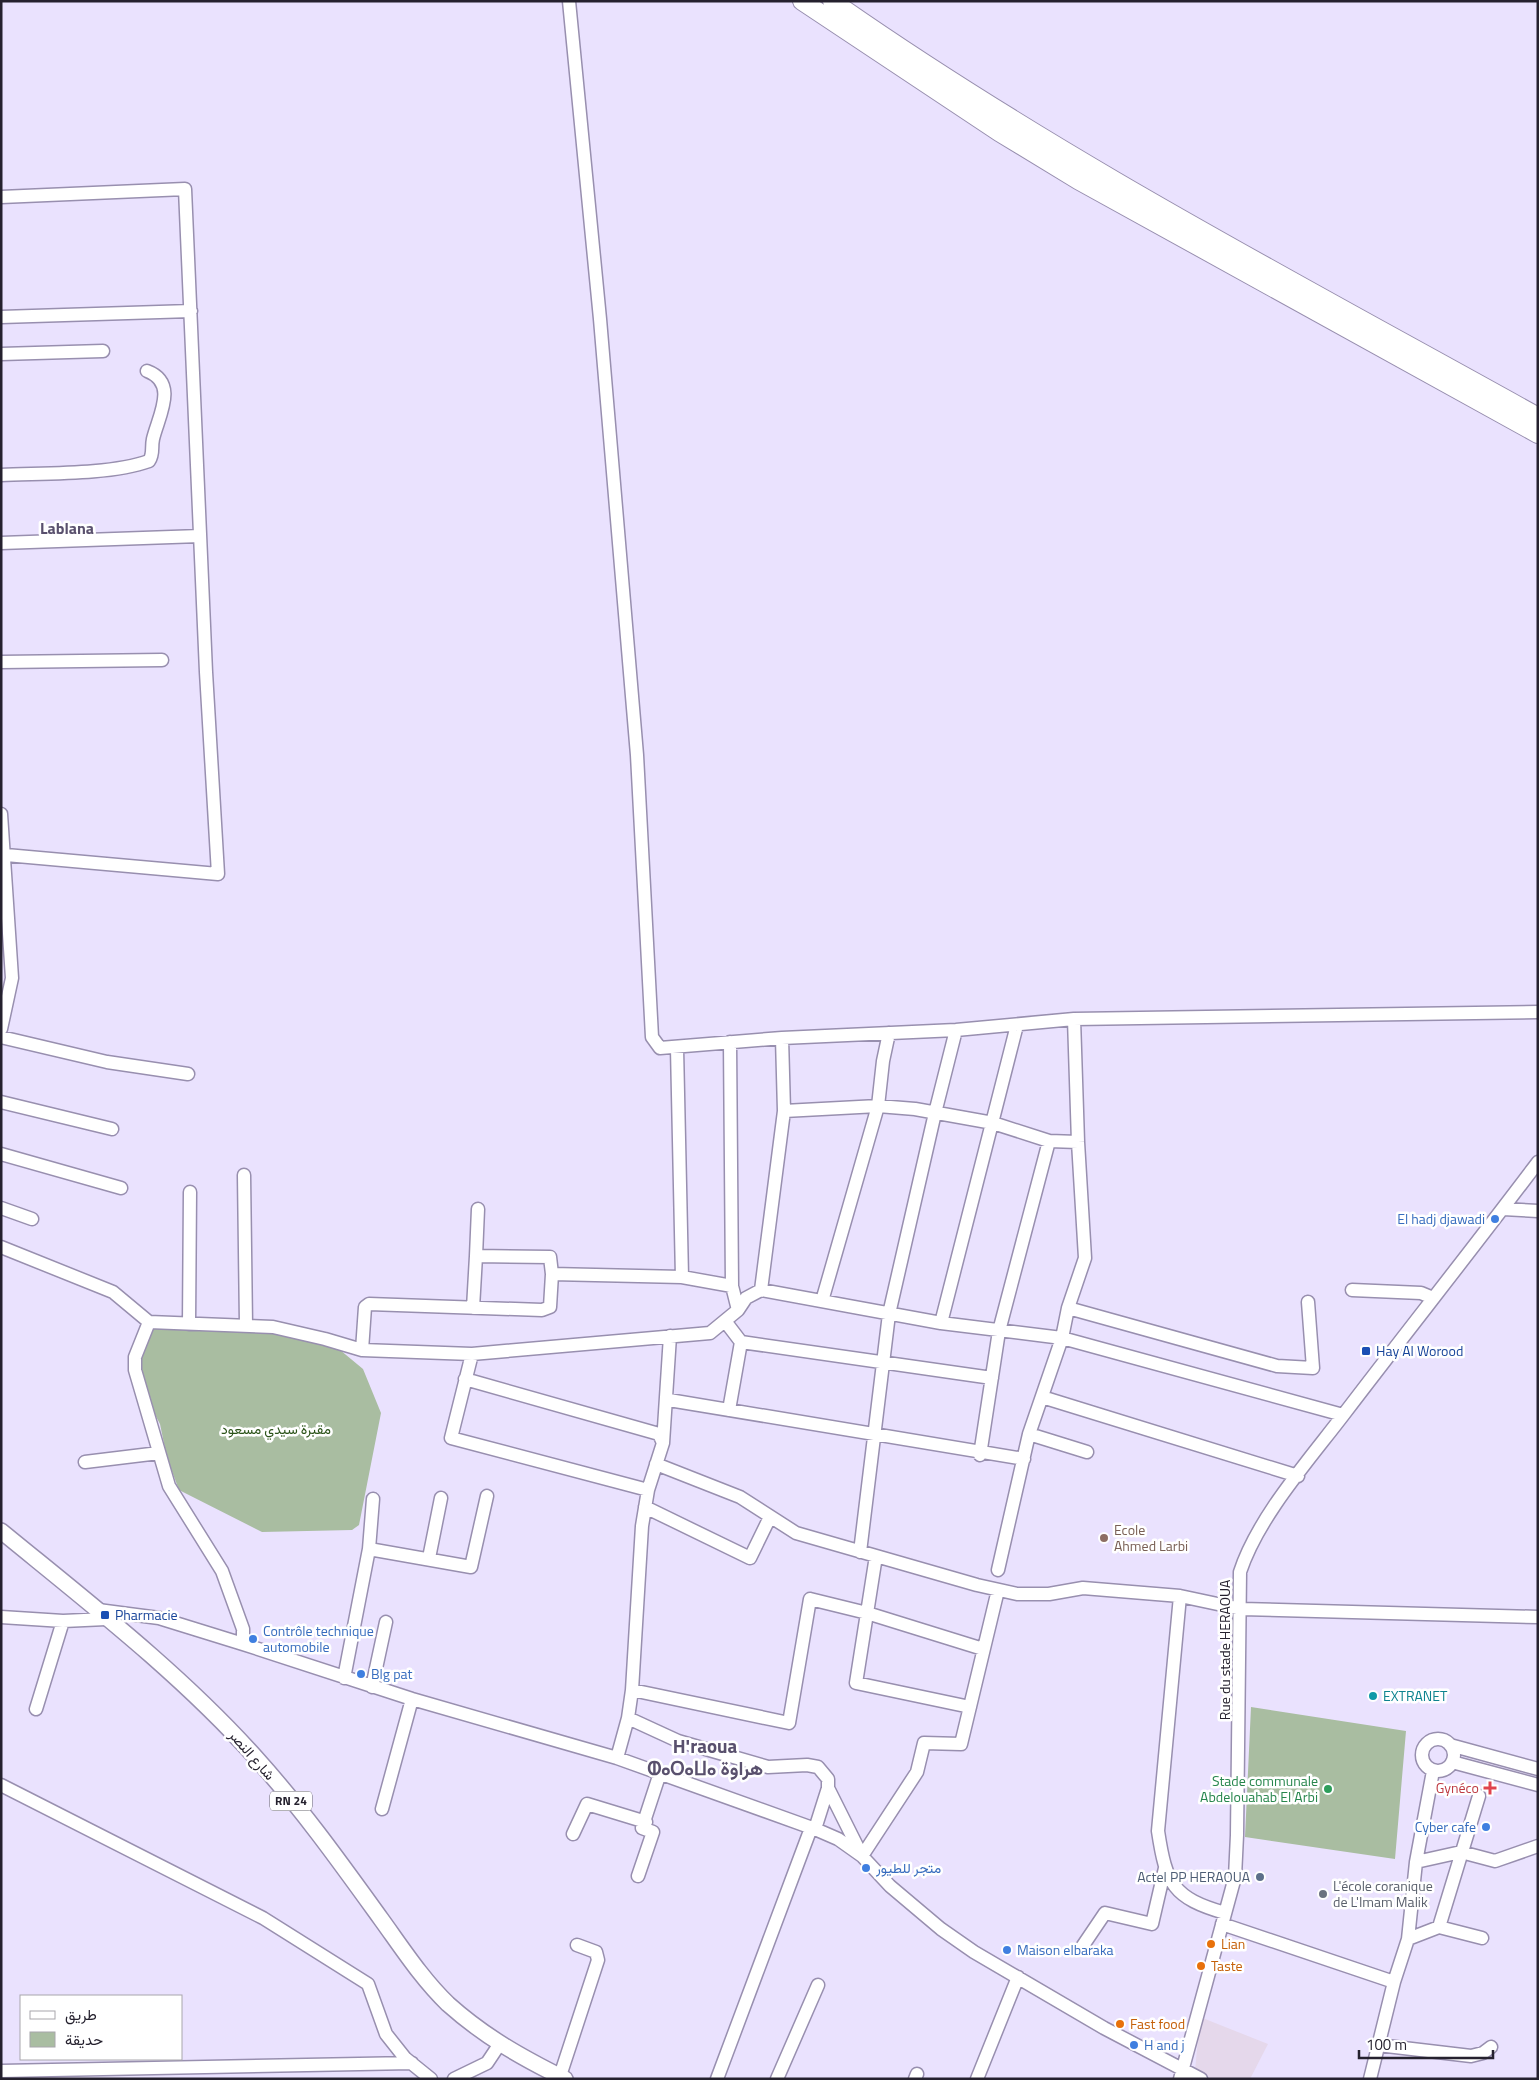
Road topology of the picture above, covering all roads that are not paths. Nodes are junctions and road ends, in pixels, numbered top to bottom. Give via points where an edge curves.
1 (569, 1) edge
2 (802, 1) edge
3 (832, 1) edge
4 (1, 197) edge
5 (191, 311) junction
6 (1, 317) edge
7 (103, 351) dead end
8 (1, 354) edge
9 (147, 371) dead end
10 (1538, 417) edge
11 (1538, 434) edge
12 (1, 475) edge
13 (200, 536) junction
14 (1, 543) edge
15 (162, 660) dead end
16 (1, 662) edge
17 (1, 814) edge
18 (6, 855) junction
19 (1538, 1012) edge
20 (1074, 1019) junction
21 (1018, 1025) junction
22 (1, 1030) edge
23 (956, 1030) junction
24 (889, 1033) junction
25 (1, 1036) edge
26 (782, 1038) junction
27 (730, 1042) junction
28 (677, 1048) junction
29 (188, 1074) dead end
30 (1, 1102) edge
31 (878, 1106) junction
32 (784, 1111) junction
33 (935, 1112) junction
34 (994, 1123) junction
35 (112, 1129) dead end
36 (1050, 1141) junction
37 (1078, 1142) junction
38 (1, 1154) edge
39 (1538, 1162) edge
40 (244, 1175) dead end
41 (121, 1188) dead end
42 (190, 1192) dead end
43 (1, 1208) edge
44 (478, 1209) dead end
45 (1503, 1209) junction
46 (1538, 1211) edge
47 (32, 1219) dead end
48 (1, 1247) edge
49 (476, 1256) junction
50 (552, 1274) junction
51 (682, 1277) junction
52 (732, 1286) junction
53 (761, 1290) junction
54 (1352, 1290) dead end
55 (1433, 1298) junction
56 (822, 1301) junction
57 (1308, 1302) dead end
58 (472, 1308) junction
59 (1068, 1308) junction
60 (738, 1310) junction
61 (889, 1314) junction
62 (725, 1321) junction
63 (149, 1322) junction
64 (941, 1323) junction
65 (189, 1324) junction
66 (246, 1325) junction
67 (999, 1332) junction
68 (670, 1336) junction
69 (1062, 1338) junction
70 (741, 1342) junction
71 (362, 1350) junction
72 (472, 1354) junction
73 (883, 1362) junction
74 (992, 1378) junction
75 (465, 1379) junction
76 (1042, 1397) junction
77 (670, 1400) dead end
78 (729, 1410) junction
79 (1343, 1415) junction
80 (874, 1434) junction
81 (1029, 1434) junction
82 (663, 1443) junction
83 (1087, 1452) dead end
84 (159, 1453) junction
85 (980, 1453) junction
86 (1024, 1459) junction
87 (85, 1462) dead end
88 (656, 1464) junction
89 (1298, 1476) junction
90 (648, 1490) junction
91 (487, 1496) dead end
92 (441, 1498) dead end
93 (373, 1499) dead end
94 (645, 1507) junction
95 (770, 1517) junction
96 (1, 1531) edge
97 (368, 1549) junction
98 (860, 1552) junction
99 (876, 1556) junction
100 (429, 1558) junction
101 (998, 1570) dead end
102 (998, 1590) junction
103 (1180, 1596) junction
104 (1241, 1609) junction
105 (867, 1613) junction
106 (102, 1614) junction
107 (1538, 1617) edge
108 (1, 1618) edge
109 (63, 1621) junction
110 (386, 1622) dead end
111 (244, 1644) junction
112 (983, 1649) junction
113 (344, 1678) junction
114 (372, 1687) junction
115 (632, 1690) junction
116 (412, 1699) junction
117 (970, 1707) junction
118 (36, 1709) dead end
119 (628, 1718) junction
120 (1450, 1744) junction
121 (617, 1758) junction
122 (1452, 1762) junction
123 (1538, 1769) edge
124 (1433, 1771) junction
125 (660, 1773) junction
126 (1538, 1785) edge
127 (1, 1786) edge
128 (828, 1788) junction
129 (1479, 1796) dead end
130 (382, 1809) dead end
131 (646, 1822) junction
132 (813, 1829) junction
133 (573, 1834) dead end
134 (1538, 1846) edge
135 (1461, 1852) junction
136 (862, 1856) junction
137 (1416, 1862) junction
138 (1165, 1868) junction
139 (638, 1876) dead end
140 (1224, 1918) junction
141 (1439, 1927) junction
142 (1482, 1938) dead end
143 (1408, 1939) junction
144 (577, 1946) dead end
145 (1082, 1946) dead end
146 (1018, 1977) junction
147 (1394, 1982) junction
148 (818, 1985) dead end
149 (499, 2045) junction
150 (1378, 2045) junction
151 (1491, 2047) dead end
152 (412, 2063) junction
153 (1, 2071) edge
154 (1181, 2074) edge
155 (562, 2078) edge
156 (430, 2079) edge
157 (454, 2079) edge
158 (717, 2079) edge
159 (777, 2079) edge
160 (977, 2079) edge
161 (1201, 2079) edge
162 (1370, 2079) edge

1 - 28 street via 601,327 637,755 652,1037 660,1048
2 - 11 highway via 999,132 1078,180
3 - 10 highway via 1068,155
4 - 5 street via 186,189
5 - 6 street
5 - 13 street
7 - 8 street
9 - 12 street via 162,384 165,403 152,441 153,455 149,462 138,466
13 - 14 street
13 - 18 street via 218,874
15 - 16 street
17 - 18 street
18 - 22 street via 12,978
19 - 20 street
20 - 21 street
20 - 37 street
21 - 23 street
21 - 34 street
23 - 24 street
23 - 33 street
24 - 26 street
24 - 31 street
25 - 29 street via 107,1062
26 - 27 street
26 - 32 street
27 - 28 street
27 - 52 street
28 - 51 street
30 - 35 street
31 - 32 street
31 - 33 street
31 - 56 street
32 - 53 street
33 - 34 street
33 - 61 street
34 - 36 street
34 - 64 street
36 - 37 street
36 - 67 street
37 - 59 street via 1085,1258
38 - 41 street
39 - 45 street, Rue du stade HERAOUA
40 - 66 street
42 - 65 street
43 - 47 street
44 - 49 street
45 - 46 street
45 - 55 street, Rue du stade HERAOUA
48 - 63 street via 112,1292
49 - 50 street via 550,1256
49 - 58 street
50 - 51 street
50 - 58 street via 550,1307 547,1309
51 - 52 street
52 - 60 street
53 - 56 street
53 - 60 street via 746,1298
54 - 55 street via 1421,1292
55 - 79 street, Rue du stade HERAOUA
56 - 61 street
57 - 59 street via 1313,1368 1276,1366
58 - 71 street via 369,1304 363,1313
59 - 69 street
60 - 62 street
61 - 64 street
61 - 73 street
62 - 68 street via 710,1333
62 - 70 street
63 - 65 street
63 - 84 street via 135,1357 135,1370
64 - 67 street
65 - 66 street
66 - 71 street via 273,1327
67 - 69 street
67 - 74 street
68 - 72 street
68 - 82 street
69 - 76 street
69 - 79 street
70 - 73 street
70 - 78 street
71 - 72 street
72 - 75 street
73 - 74 street
73 - 80 street
74 - 85 street
75 - 82 street via 659,1434
75 - 90 street via 451,1438
76 - 81 street
76 - 89 street
77 - 78 street
78 - 80 street
79 - 89 street, Rue du stade HERAOUA
80 - 85 street
80 - 98 street
81 - 83 street
81 - 86 street
82 - 88 street
84 - 87 street
84 - 111 street via 169,1486 222,1571 243,1629
85 - 86 street
86 - 101 street
88 - 90 street
88 - 95 street via 740,1497
89 - 104 street, Rue du stade HERAOUA via 1247,1549 1240,1572
90 - 94 street
91 - 100 street via 471,1567
92 - 100 street
93 - 97 street
94 - 95 street via 750,1558
94 - 115 street
95 - 98 street via 796,1533
96 - 106 main road, شارع النصر / RN 24
97 - 100 street
97 - 113 street
98 - 99 street
99 - 102 street
99 - 105 street
102 - 103 street via 1017,1594 1049,1594 1083,1588
102 - 112 street
103 - 104 street
103 - 138 street via 1158,1831
104 - 107 street
104 - 140 street, Rue du stade HERAOUA via 1235,1877
105 - 112 street
105 - 115 street via 810,1599 789,1723
105 - 117 street via 856,1683
106 - 109 street
106 - 111 street via 158,1618
106 - 149 main road, شارع النصر / RN 24 via 226,1726 258,1760 336,1857 428,1983 448,2004
108 - 109 street
109 - 118 street
110 - 114 street
111 - 113 street
112 - 117 street
113 - 114 street
114 - 116 street
115 - 119 street
116 - 121 street
116 - 130 street
117 - 136 street via 961,1744 924,1743 917,1772
119 - 121 street
119 - 128 street via 678,1741 768,1767 818,1767 828,1779
120 - 122 street via 1454,1753
120 - 123 street
120 - 124 street via 1438,1739 1426,1744 1422,1757 1425,1766
121 - 125 street
122 - 124 street via 1446,1769
122 - 126 street
124 - 137 street
125 - 131 street
125 - 132 street
127 - 152 street via 263,1918 368,1984 386,2034
128 - 132 street
128 - 136 street
129 - 135 street
131 - 133 street via 587,1804
131 - 139 street via 642,1828 652,1832
132 - 136 street
132 - 158 street
134 - 135 street via 1495,1861
135 - 137 street
135 - 141 street
136 - 146 street via 890,1886 941,1929
137 - 143 street
138 - 140 street via 1172,1885 1196,1904
138 - 145 street via 1152,1924 1105,1913
140 - 147 street
140 - 154 street, Rue du stade HERAOUA
141 - 142 street
141 - 143 street
143 - 147 street
144 - 155 street via 596,1952 598,1960
146 - 154 street
146 - 160 street
147 - 150 street
148 - 159 street
149 - 155 main road, شارع النصر / RN 24
149 - 157 street via 487,2063
150 - 151 street via 1471,2056
150 - 162 street
152 - 153 street
152 - 156 street
154 - 161 street

